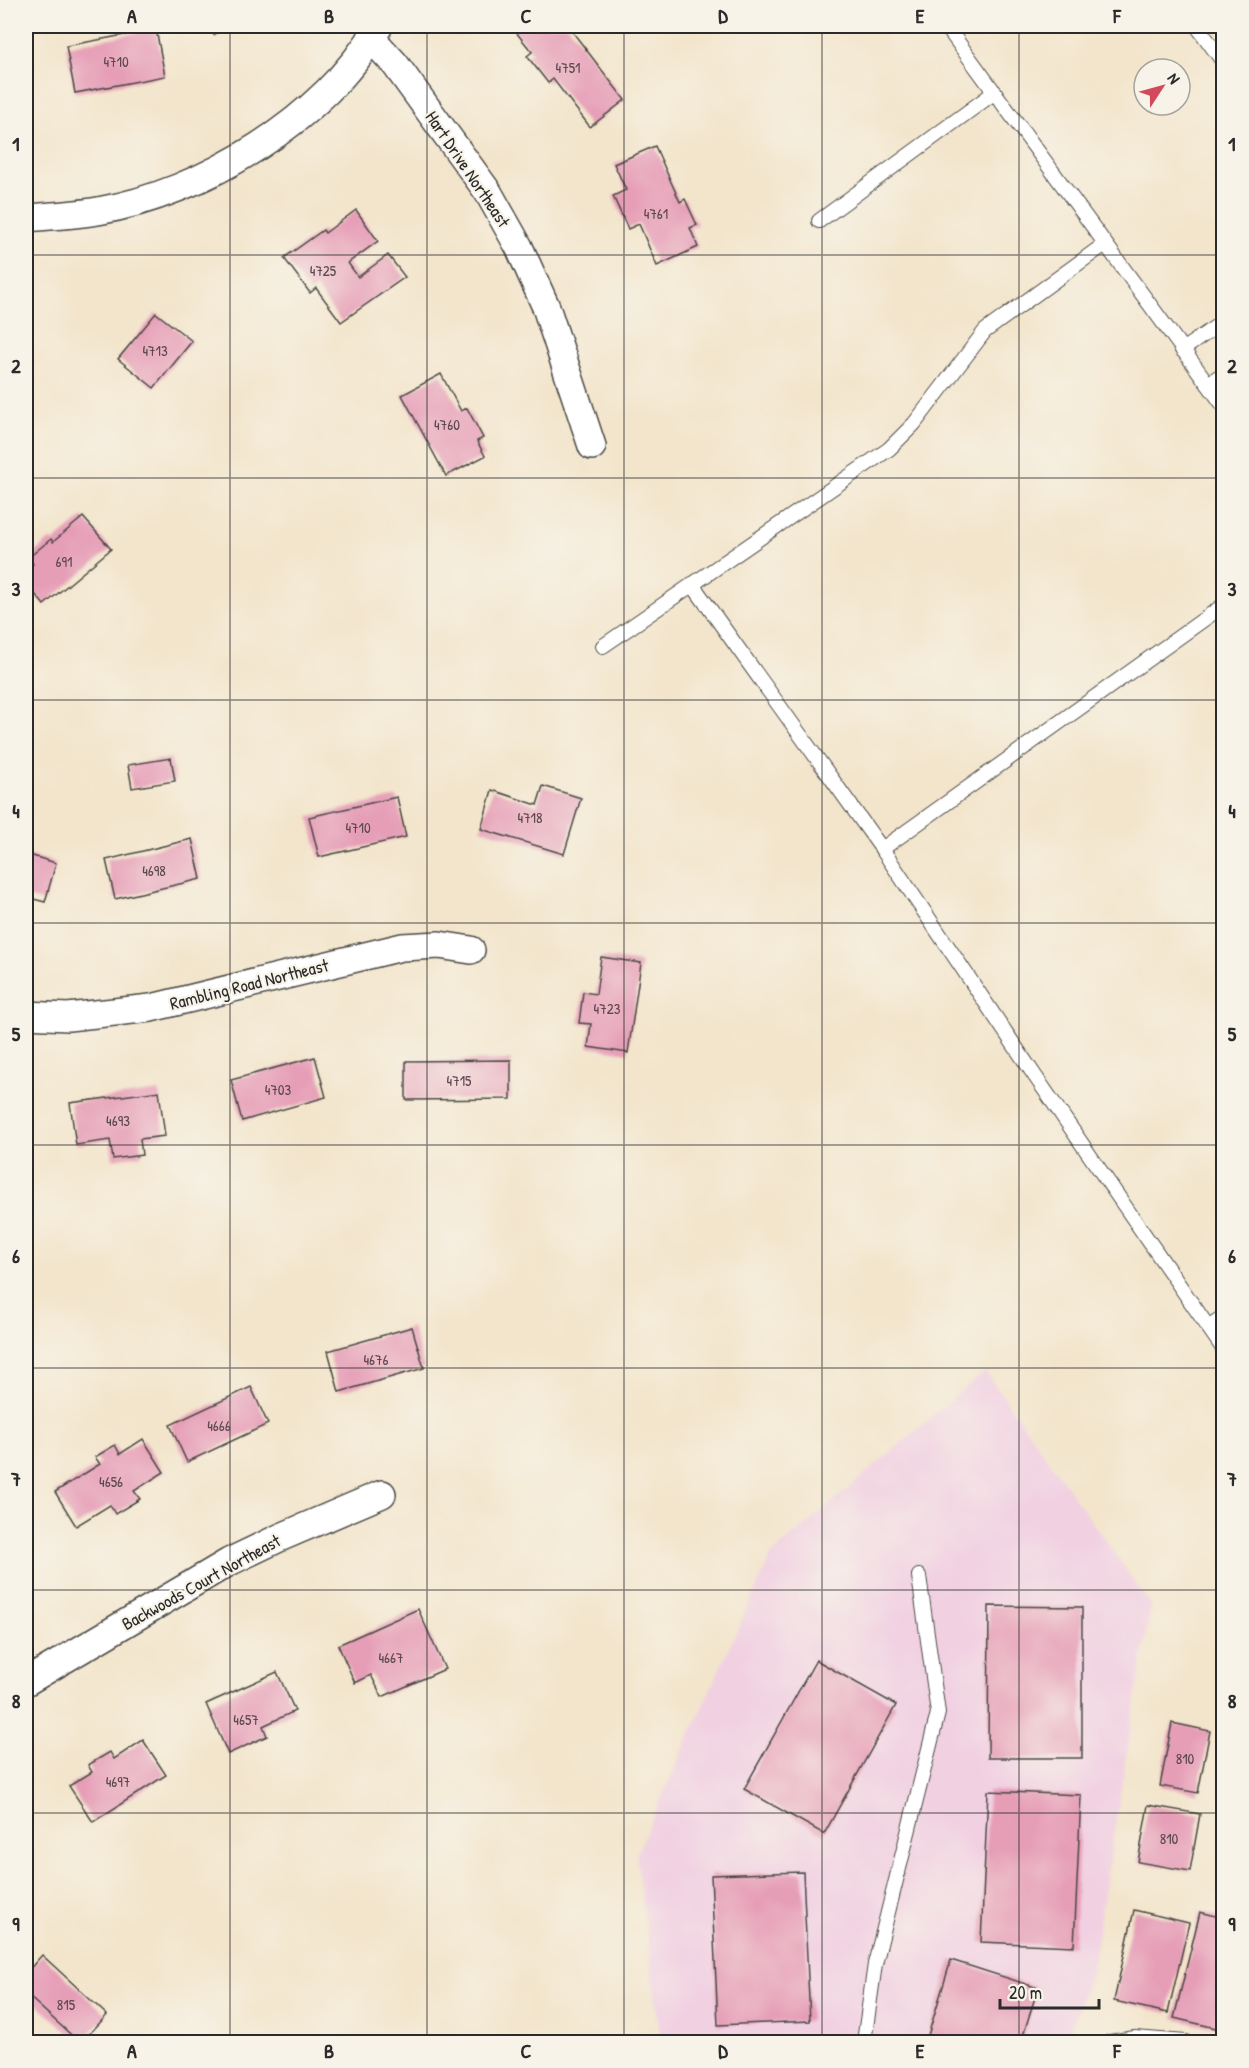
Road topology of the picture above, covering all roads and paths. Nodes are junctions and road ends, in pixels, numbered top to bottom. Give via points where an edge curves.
1 (946, 26) edge
2 (1197, 26) edge
3 (375, 32) edge
4 (1224, 63) edge
5 (995, 92) junction
6 (26, 218) edge
7 (819, 221) dead end
8 (1105, 244) junction
9 (1224, 321) edge
10 (1182, 350) junction
11 (1224, 373) edge
12 (1208, 384) junction
13 (1224, 406) edge
14 (592, 446) dead end
15 (692, 584) junction
16 (1224, 605) edge
17 (603, 646) dead end
18 (882, 849) junction
19 (471, 950) dead end
20 (26, 1015) edge
21 (1224, 1316) edge
22 (1208, 1327) junction
23 (1224, 1350) edge
24 (382, 1494) dead end
25 (920, 1576) dead end
26 (26, 1682) edge
27 (864, 2043) edge
28 (1110, 2043) edge
29 (1186, 2043) edge

1 - 5 lane
2 - 4 lane
3 - 6 street via 345,72 310,108 230,163 167,192 132,203 98,211
3 - 14 street, Hart Drive Northeast via 488,192 519,247 546,308
5 - 7 lane
5 - 8 lane
8 - 10 lane
8 - 15 lane via 985,331 914,424 889,449
9 - 10 lane
10 - 12 lane
11 - 12 lane
12 - 13 lane
15 - 17 lane
15 - 18 lane
16 - 18 lane
18 - 22 lane
19 - 20 street, Rambling Road Northeast via 439,945 402,947 150,1008 68,1017
21 - 22 lane
22 - 23 lane
24 - 26 street, Backwoods Court Northeast via 229,1562
25 - 27 lane via 938,1713 875,1964
28 - 29 lane via 1135,2038

